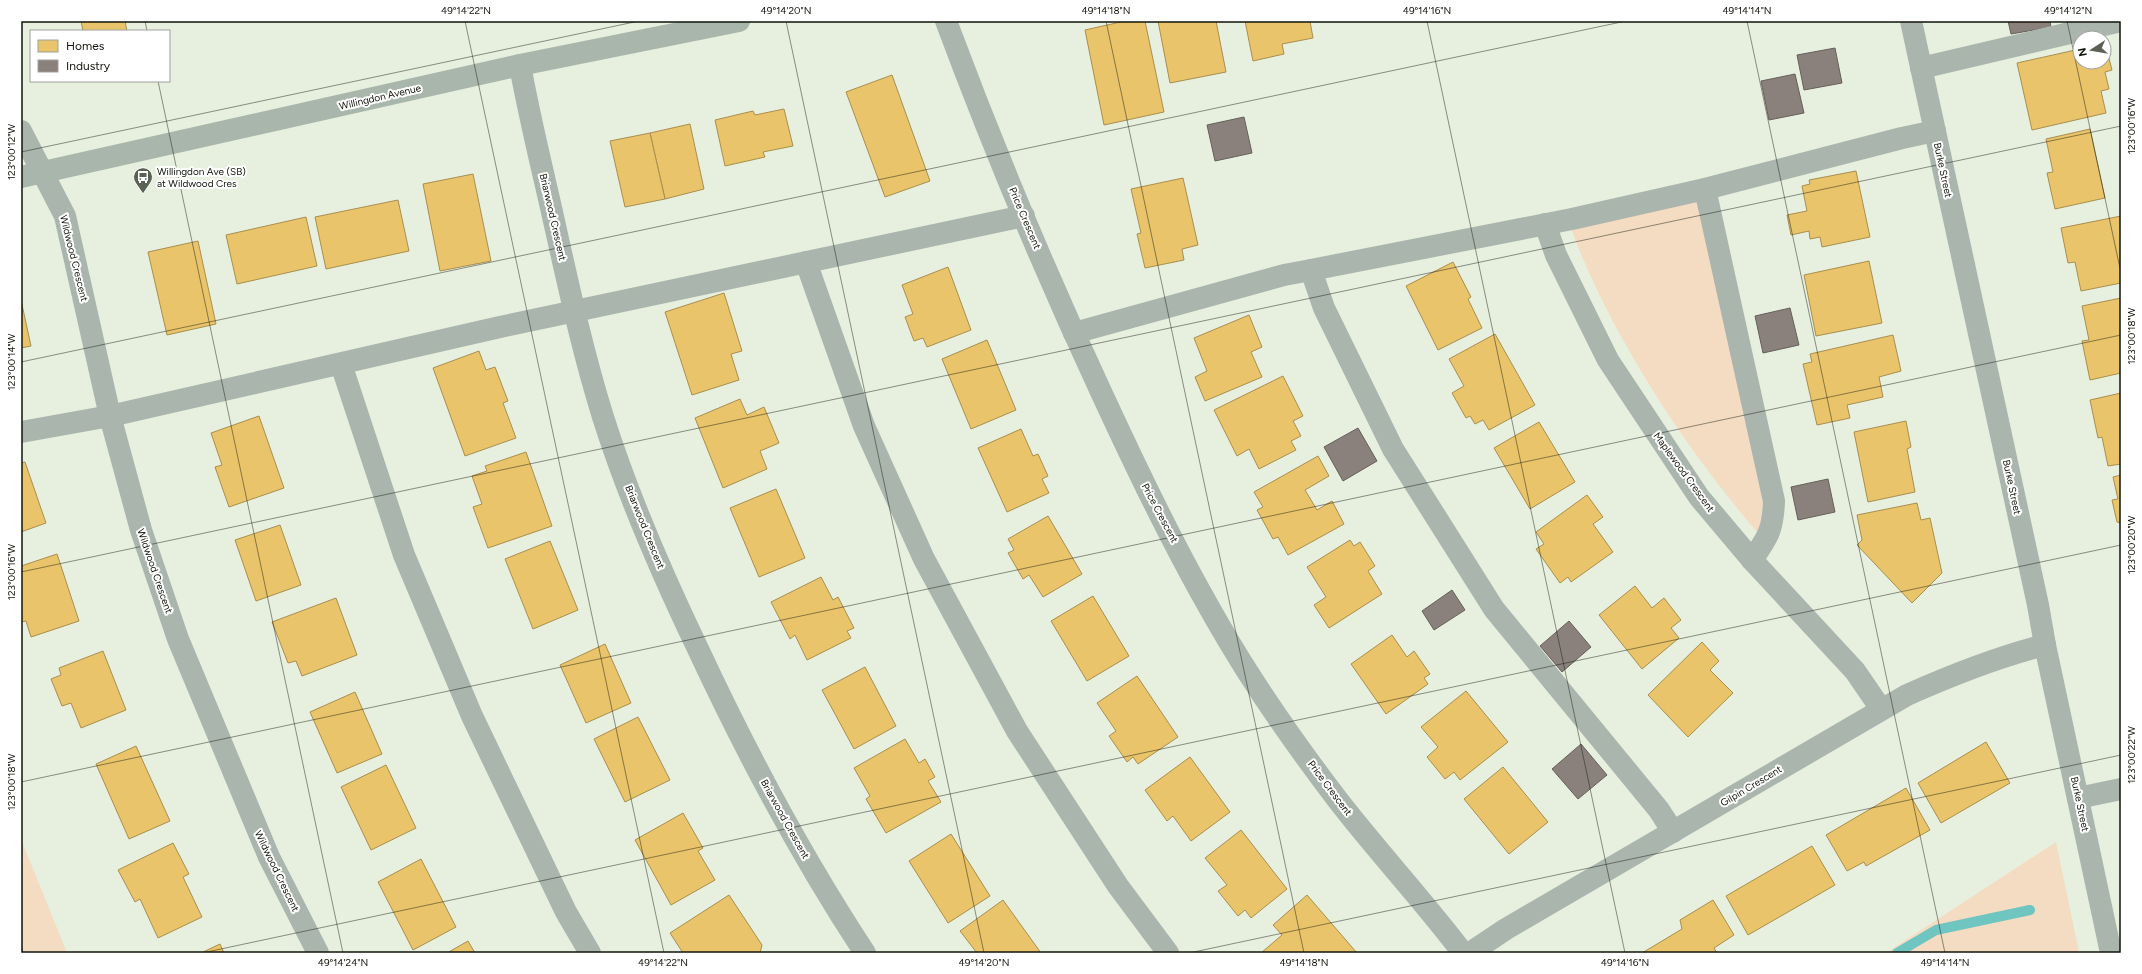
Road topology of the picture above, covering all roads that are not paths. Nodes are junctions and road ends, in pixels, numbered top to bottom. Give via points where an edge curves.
1 (740, 21) edge
2 (946, 21) edge
3 (1911, 21) edge
4 (2121, 21) edge
5 (520, 65) junction
6 (1921, 68) junction
7 (21, 131) edge
8 (1935, 131) junction
9 (31, 175) edge
10 (1705, 188) junction
11 (1024, 216) junction
12 (1545, 224) junction
13 (806, 262) junction
14 (1311, 270) junction
15 (575, 312) junction
16 (1074, 333) junction
17 (341, 364) junction
18 (110, 416) junction
19 (21, 432) edge
20 (1752, 560) junction
21 (2045, 645) junction
22 (1881, 709) junction
23 (2121, 789) edge
24 (2078, 798) junction
25 (1673, 832) junction
26 (318, 953) edge
27 (590, 953) edge
28 (865, 953) edge
29 (1168, 953) edge
30 (1463, 953) edge
31 (1470, 953) edge
32 (2111, 953) edge

1 - 5 main road, Willingdon Avenue
2 - 11 street, Price Crescent
3 - 6 street, Burke Street
4 - 6 street
5 - 9 main road, Willingdon Avenue
5 - 15 street, Briarwood Crescent via 529,116
6 - 8 street, Burke Street
7 - 9 street, Wildwood Crescent
8 - 10 street
8 - 21 street, Burke Street
9 - 18 street, Wildwood Crescent via 65,216
10 - 12 street
10 - 20 street via 1774,501 1773,521 1768,536
11 - 13 street
11 - 16 street, Price Crescent
12 - 14 street
12 - 20 street, Maplewood Crescent via 1556,255 1608,360 1699,497
13 - 15 street
13 - 29 street via 864,426 924,559 1017,731 1118,886
14 - 16 street via 1284,274
14 - 25 street via 1324,308 1393,449 1494,609 1659,810
15 - 17 street
15 - 28 street, Briarwood Crescent via 604,417 637,511 680,611 733,723 784,821
16 - 30 street, Price Crescent via 1134,464 1246,669 1338,800
17 - 18 street
17 - 27 street via 404,555 468,709 566,912
18 - 19 street
18 - 26 street, Wildwood Crescent via 141,530 178,639 269,857
20 - 22 street, Maplewood Crescent via 1855,670
21 - 22 street, Gilpin Crescent via 2006,654 1954,674
21 - 24 street, Burke Street
22 - 25 street, Gilpin Crescent
23 - 24 street
24 - 32 street, Burke Street
25 - 31 street, Gilpin Crescent via 1506,929

